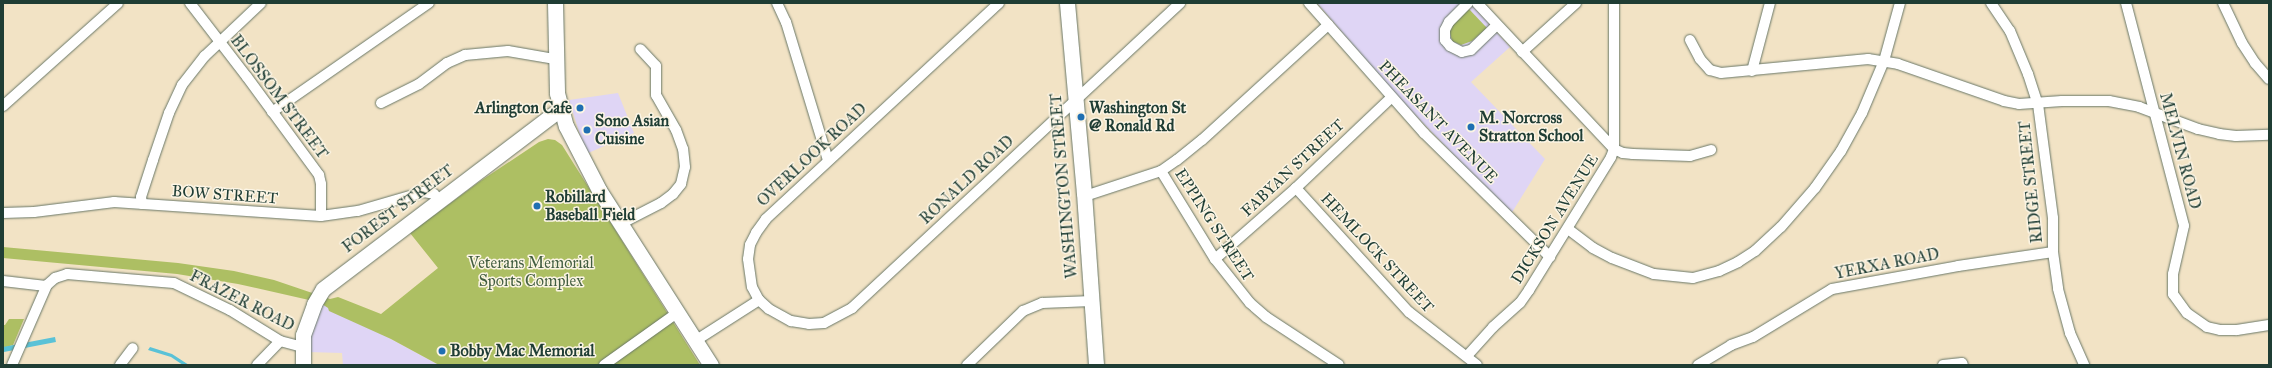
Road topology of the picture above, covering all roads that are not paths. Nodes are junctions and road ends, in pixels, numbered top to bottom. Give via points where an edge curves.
1 (118, 3) edge
2 (190, 3) edge
3 (261, 3) edge
4 (429, 3) edge
5 (555, 3) edge
6 (777, 3) edge
7 (999, 3) edge
8 (1067, 3) edge
9 (1180, 3) edge
10 (1309, 3) edge
11 (1468, 3) edge
12 (1477, 3) edge
13 (1576, 3) edge
14 (1614, 3) edge
15 (1770, 3) edge
16 (1900, 3) edge
17 (1991, 3) edge
18 (2126, 3) edge
19 (2223, 3) edge
20 (1328, 25) junction
21 (1497, 25) junction
22 (1690, 40) dead end
23 (220, 42) junction
24 (640, 49) dead end
25 (1522, 52) junction
26 (555, 59) junction
27 (1884, 60) junction
28 (1752, 71) junction
29 (2269, 79) edge
30 (1391, 98) junction
31 (1074, 101) junction
32 (381, 103) dead end
33 (2038, 104) junction
34 (3, 106) edge
35 (560, 109) junction
36 (272, 112) junction
37 (2155, 113) junction
38 (2269, 135) edge
39 (1614, 149) junction
40 (1712, 150) dead end
41 (828, 160) junction
42 (1161, 171) junction
43 (1296, 188) junction
44 (1085, 196) junction
45 (439, 201) junction
46 (142, 204) junction
47 (3, 213) edge
48 (321, 216) junction
49 (620, 224) junction
50 (1568, 229) junction
51 (2053, 252) junction
52 (1550, 257) junction
53 (1215, 259) junction
54 (3, 281) edge
55 (48, 284) junction
56 (759, 300) junction
57 (1092, 301) junction
58 (678, 313) junction
59 (2269, 325) edge
60 (280, 340) junction
61 (695, 341) junction
62 (302, 347) junction
63 (133, 348) dead end
64 (1467, 356) junction
65 (1963, 364) edge
66 (12, 365) edge
67 (120, 365) edge
68 (257, 365) edge
69 (303, 365) edge
70 (604, 365) edge
71 (711, 365) edge
72 (967, 365) edge
73 (1096, 365) edge
74 (1339, 365) edge
75 (1477, 365) edge
76 (1698, 365) edge
77 (1943, 365) edge
78 (2084, 365) edge

1 - 34 street
2 - 23 street, BLOSSOM STREET
3 - 23 street
4 - 36 street
5 - 26 street
6 - 41 street via 786,22
7 - 41 street, OVERLOOK ROAD
8 - 31 street, WASHINGTON STREET
9 - 31 street, RONALD ROAD
10 - 20 street, PHEASANT AVENUE
11 - 21 street via 1449,22 1445,30 1445,40 1450,46 1462,52 1471,50
12 - 21 street
13 - 25 street
14 - 39 street, DICKSON AVENUE
15 - 28 street
16 - 27 street
17 - 33 street, RIDGE STREET via 2010,31
18 - 37 street, MELVIN ROAD
19 - 29 street via 2242,42
20 - 30 street, PHEASANT AVENUE
20 - 42 street via 1194,147
21 - 25 street
22 - 28 street via 1700,59 1710,70 1721,73
23 - 36 street, BLOSSOM STREET
23 - 46 street via 182,85 169,113 153,160 141,197
24 - 49 street via 656,66 656,95 681,143 685,167 681,184 672,194 661,203
25 - 39 street
26 - 32 street via 508,51 464,55 447,63 419,84
26 - 35 street
27 - 28 street via 1852,59
27 - 33 street via 2004,101
27 - 50 street via 1862,113 1815,188 1781,226 1738,262 1719,271 1693,278 1654,274 1612,258 1593,248
30 - 43 street, FABYAN STREET
30 - 52 street, PHEASANT AVENUE
31 - 44 street, WASHINGTON STREET
31 - 56 street, RONALD ROAD via 852,308 817,323 791,321 769,309
33 - 37 street via 2109,101
33 - 51 street, RIDGE STREET via 2053,218
35 - 45 street, FOREST STREET
35 - 49 street via 586,168
36 - 48 street, BLOSSOM STREET via 319,175
37 - 38 street via 2219,134
37 - 59 street, MELVIN ROAD via 2184,226 2172,285 2173,294 2196,321 2207,327 2237,330
39 - 40 street via 1633,154 1690,156
39 - 50 street, DICKSON AVENUE via 1606,168
41 - 56 street, OVERLOOK ROAD via 766,219 756,233 748,259 752,287
42 - 44 street
42 - 53 street, EPPING STREET
43 - 53 street, FABYAN STREET
43 - 64 street, HEMLOCK STREET via 1409,312
44 - 57 street, WASHINGTON STREET
45 - 48 street, BOW STREET via 434,194 424,192 358,211
45 - 62 street, FOREST STREET via 323,289 307,322
46 - 47 street, BOW STREET via 114,202 34,212
46 - 48 street, BOW STREET
49 - 58 street
50 - 52 street, DICKSON AVENUE
51 - 76 street, YERXA ROAD via 1832,289 1753,337 1731,345
51 - 78 street, RIDGE STREET via 2064,315
52 - 64 street, DICKSON AVENUE via 1520,303 1493,327
53 - 74 street, EPPING STREET via 1237,289 1257,310
54 - 55 street
55 - 60 street, FRAZER ROAD via 62,275 74,274 174,283 230,310
55 - 66 street
56 - 61 street
57 - 72 street via 1042,303 1024,311
57 - 73 street, WASHINGTON STREET
58 - 61 street
58 - 70 street
60 - 62 street, FRAZER ROAD
60 - 68 street
61 - 71 street
62 - 69 street, FOREST STREET
63 - 67 street
64 - 75 street, HEMLOCK STREET
65 - 77 street

